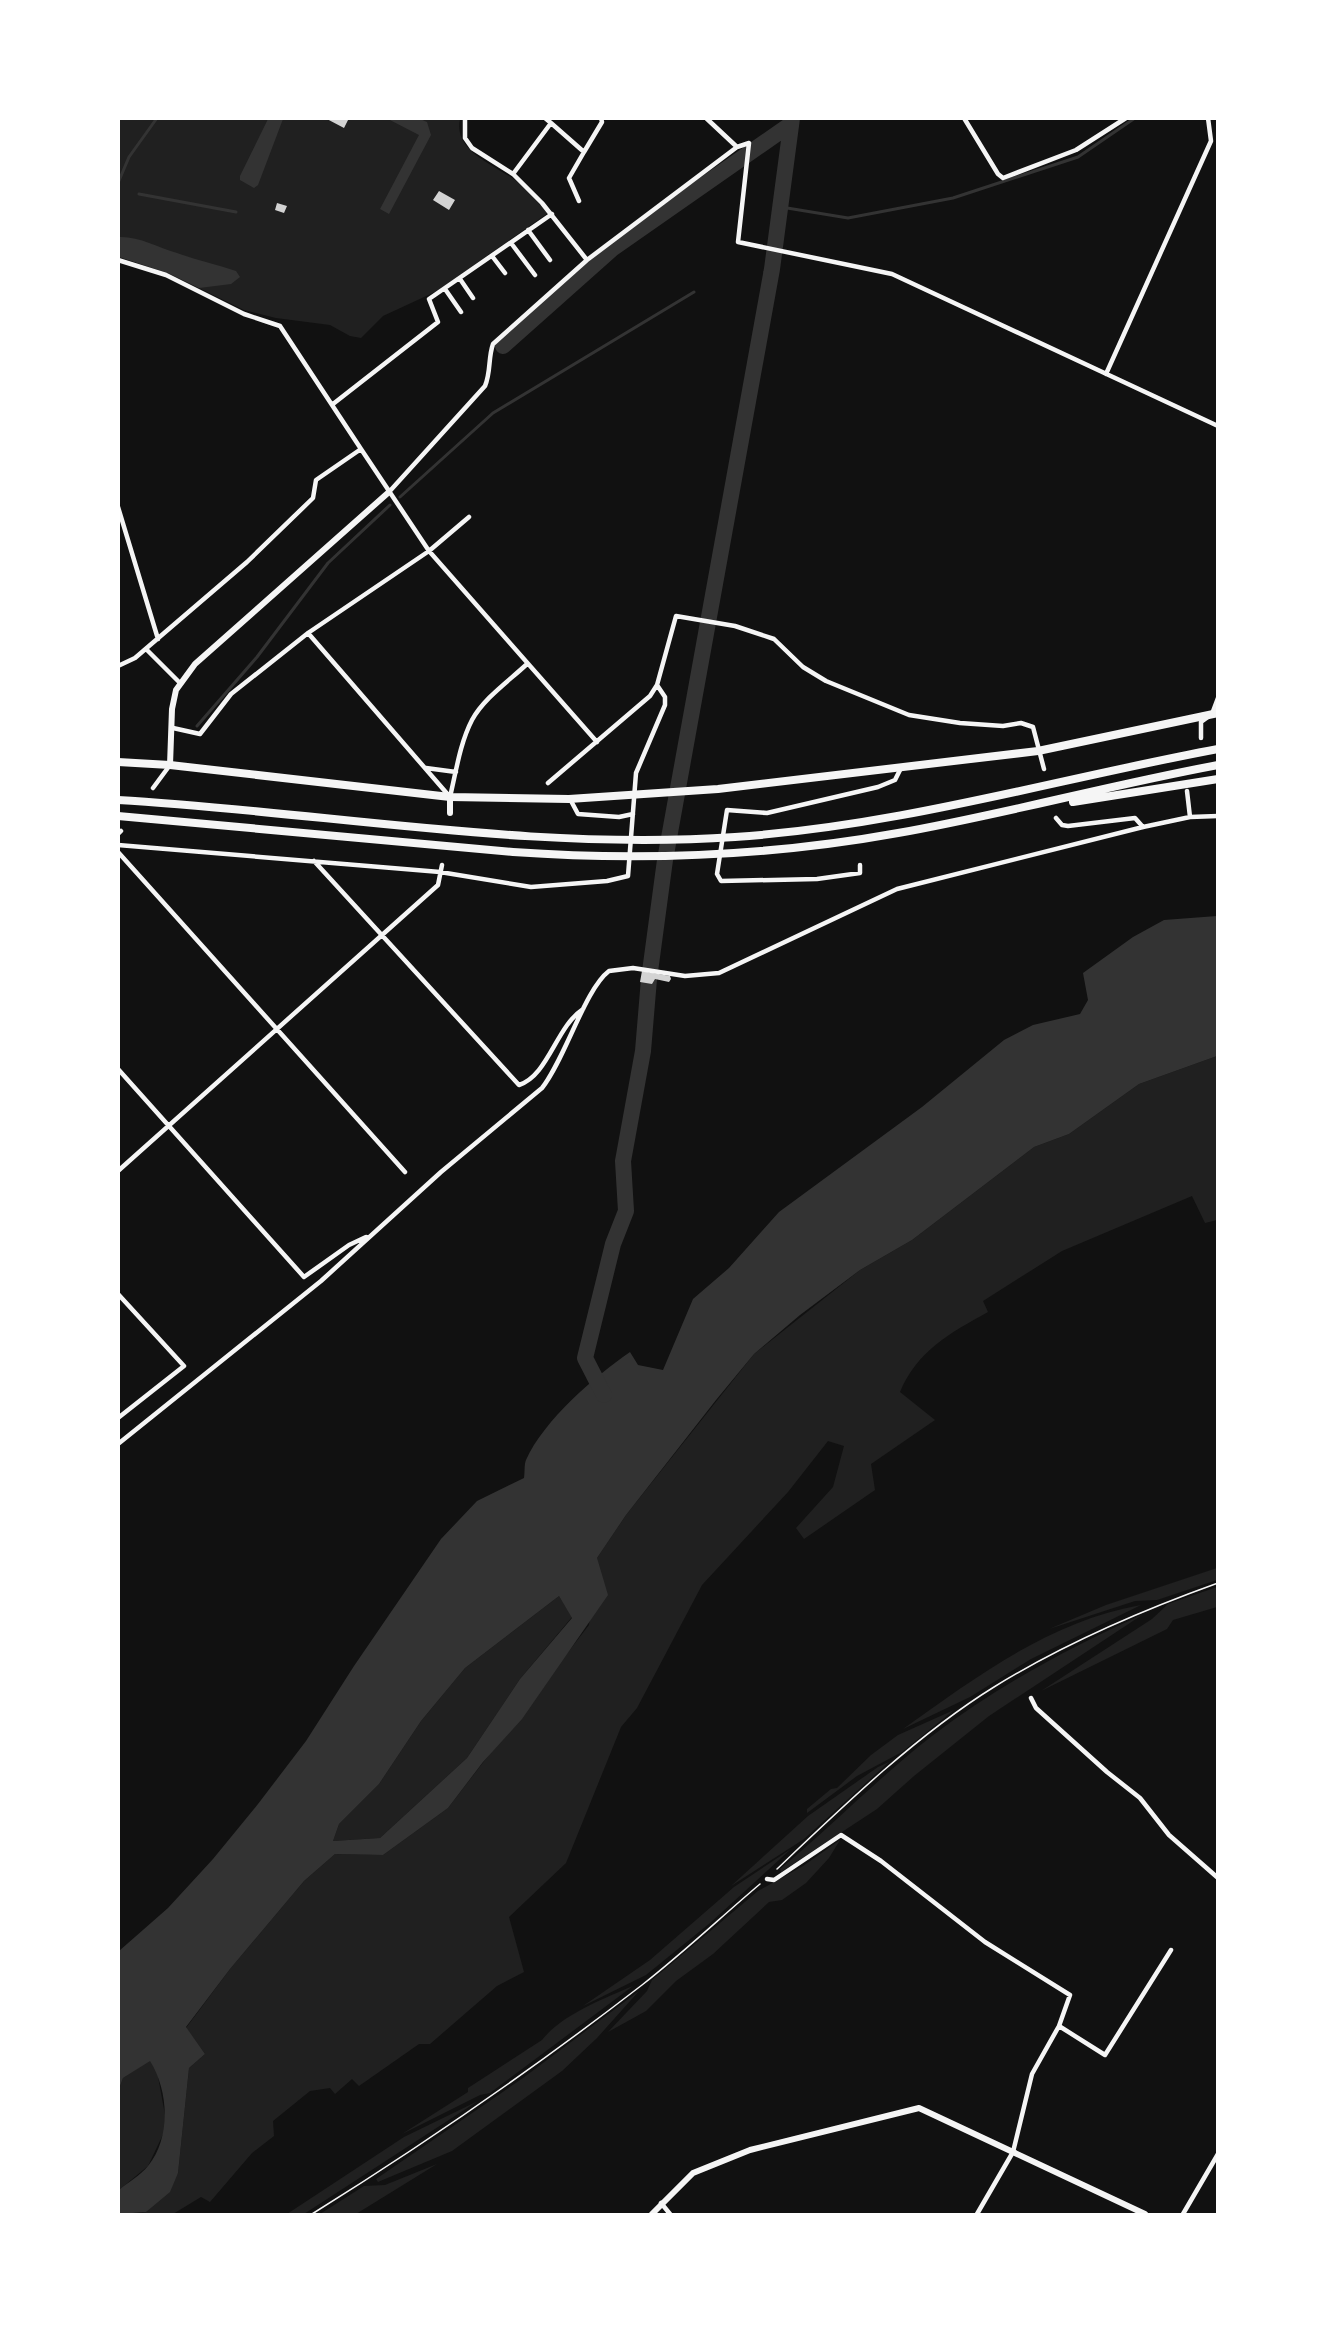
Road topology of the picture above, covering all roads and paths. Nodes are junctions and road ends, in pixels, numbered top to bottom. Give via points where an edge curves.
1 (465, 118) edge
2 (545, 118) edge
3 (602, 118) edge
4 (706, 118) edge
5 (964, 118) edge
6 (1125, 118) edge
7 (1208, 118) edge
8 (551, 123) junction
9 (1211, 141) junction
10 (1218, 141) edge
11 (737, 147) junction
12 (584, 152) junction
13 (513, 174) junction
14 (579, 201) dead end
15 (552, 214) junction
16 (528, 231) junction
17 (511, 243) junction
18 (492, 256) junction
19 (118, 260) edge
20 (550, 260) dead end
21 (587, 260) junction
22 (505, 273) dead end
23 (536, 275) dead end
24 (460, 279) junction
25 (445, 289) junction
26 (473, 298) dead end
27 (461, 312) dead end
28 (1106, 374) junction
29 (333, 404) junction
30 (1218, 426) edge
31 (361, 449) junction
32 (389, 492) junction
33 (118, 507) edge
34 (469, 517) dead end
35 (429, 551) junction
36 (308, 633) junction
37 (158, 639) junction
38 (146, 649) junction
39 (527, 664) junction
40 (118, 666) edge
41 (180, 683) junction
42 (657, 685) junction
43 (1218, 698) edge
44 (1215, 713) edge
45 (173, 728) junction
46 (1201, 738) dead end
47 (597, 742) junction
48 (1218, 749) edge
49 (1038, 751) junction
50 (118, 762) edge
51 (170, 765) junction
52 (1218, 765) edge
53 (426, 768) junction
54 (901, 768) junction
55 (1044, 769) dead end
56 (456, 772) junction
57 (1218, 779) edge
58 (548, 783) dead end
59 (153, 788) dead end
60 (1187, 791) dead end
61 (851, 792) junction
62 (634, 795) junction
63 (450, 796) junction
64 (569, 799) junction
65 (118, 800) edge
66 (854, 801) dead end
67 (450, 813) dead end
68 (633, 814) junction
69 (118, 816) edge
70 (1218, 816) edge
71 (1190, 817) junction
72 (1056, 818) dead end
73 (955, 822) junction
74 (1143, 827) junction
75 (118, 845) edge
76 (118, 852) edge
77 (314, 861) junction
78 (442, 865) dead end
79 (860, 865) dead end
80 (440, 872) junction
81 (383, 933) junction
82 (585, 1008) junction
83 (275, 1030) junction
84 (118, 1069) edge
85 (169, 1125) junction
86 (118, 1171) edge
87 (405, 1172) dead end
88 (371, 1235) junction
89 (118, 1294) edge
90 (118, 1418) edge
91 (118, 1444) edge
92 (1218, 1583) edge
93 (1032, 1698) dead end
94 (1218, 1878) edge
95 (766, 1879) junction
96 (1171, 1950) dead end
97 (1059, 2026) junction
98 (1012, 2152) junction
99 (1218, 2154) edge
100 (661, 2204) junction
101 (312, 2214) edge
102 (652, 2214) edge
103 (670, 2214) edge
104 (977, 2214) edge
105 (1146, 2214) edge
106 (1183, 2214) edge

1 - 13 street via 465,138 472,148
2 - 8 street
3 - 12 street
4 - 11 street
5 - 6 street via 1003,178 1076,150
7 - 9 street
8 - 12 street
8 - 13 street
9 - 10 street
9 - 28 street
11 - 21 street
11 - 28 street via 749,143 738,242 892,274
12 - 14 street via 569,178
13 - 15 street
15 - 16 street
15 - 21 street
16 - 17 street
16 - 20 street
17 - 18 street
17 - 23 street
18 - 22 street
18 - 24 street
19 - 29 street via 166,275 244,314 280,326
21 - 32 street via 493,344 485,386
24 - 25 street
24 - 26 street
25 - 27 street
25 - 29 street via 429,300 438,322
28 - 30 street
29 - 31 street
31 - 32 street
31 - 37 street via 316,480 313,498
32 - 35 street
32 - 41 street via 195,664
33 - 37 street
34 - 35 street
35 - 36 street
35 - 39 street
36 - 45 street via 231,694 200,734
36 - 53 street
37 - 38 street
38 - 40 street
38 - 41 street
39 - 47 street
39 - 56 street via 472,720
41 - 45 street via 172,709
42 - 47 street via 650,696
42 - 49 street via 676,616 684,617 735,626 774,639 803,667 837,686 909,715 960,723 1021,723 1033,728
42 - 62 street via 665,705 636,773
43 - 44 street
44 - 46 street via 1202,722
44 - 49 highway
45 - 51 street
47 - 58 street
48 - 65 highway via 893,817 734,837 620,841 513,836
49 - 54 highway
49 - 55 street
50 - 51 highway
51 - 59 street
51 - 63 highway
52 - 73 highway
53 - 56 street
53 - 63 street
54 - 61 street via 895,780
54 - 62 highway
56 - 63 street
57 - 73 highway
60 - 71 street
61 - 66 street
61 - 79 street via 766,813 727,810 717,874 721,881 730,882 817,879 860,873
62 - 64 highway
62 - 68 street
63 - 64 highway
63 - 67 street
64 - 68 street via 578,814
68 - 80 street via 628,876 531,887
69 - 73 highway via 513,852 618,857 730,853 842,842
70 - 71 street
71 - 74 street
72 - 74 street via 1068,826 1136,818
74 - 82 street via 897,889 719,974 685,976 633,968 604,974
75 - 77 street
76 - 83 street
77 - 80 street
77 - 81 street
78 - 80 street
80 - 81 street via 438,885
81 - 82 street via 519,1085 537,1073 570,1018
81 - 83 street
82 - 88 street via 555,1071 542,1088
83 - 85 street
83 - 87 street
84 - 85 street
85 - 86 street
85 - 88 street via 304,1277 349,1245
88 - 91 street via 275,1320
89 - 90 street via 184,1366
92 - 95 path via 1120,1620 992,1688 890,1767
93 - 94 street via 1036,1708 1140,1798 1169,1835
95 - 97 street via 774,1880 846,1836 985,1942 1070,1995
95 - 101 path via 643,1984 575,2035 441,2132
96 - 97 street via 1105,2055
97 - 98 street via 1032,2074
98 - 100 street via 920,2108 750,2150 693,2173
98 - 104 street
98 - 105 street
99 - 106 street
100 - 102 street
100 - 103 street

